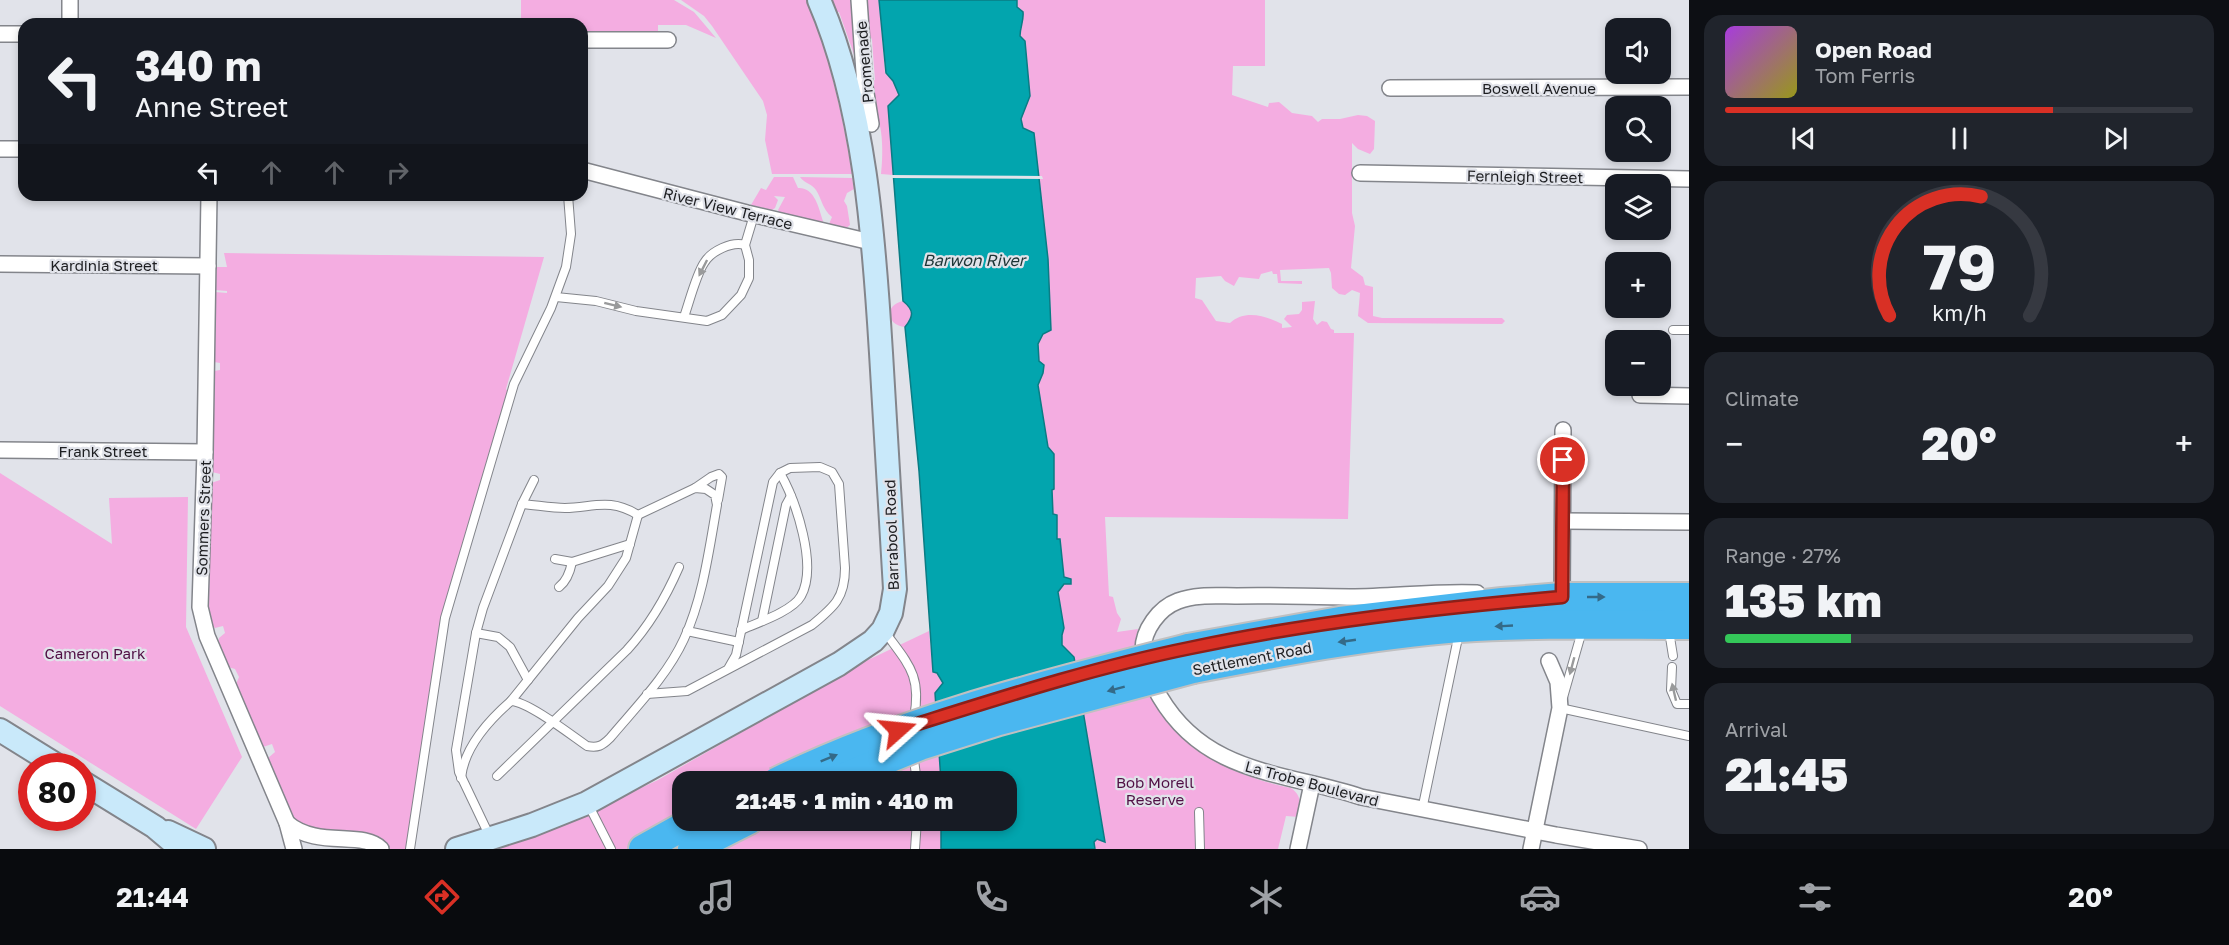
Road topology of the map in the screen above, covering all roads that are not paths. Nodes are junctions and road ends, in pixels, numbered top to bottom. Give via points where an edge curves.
1 (70, 0) edge
2 (819, 0) edge
3 (859, 0) edge
4 (70, 18) edge
5 (0, 34) edge
6 (18, 34) edge
7 (588, 40) edge
8 (669, 40) dead end
9 (1689, 87) edge
10 (1390, 88) dead end
11 (871, 124) dead end
12 (0, 149) edge
13 (18, 149) edge
14 (588, 172) edge
15 (1360, 173) dead end
16 (1689, 179) edge
17 (209, 201) edge
18 (568, 201) edge
19 (754, 215) junction
20 (875, 243) junction
21 (745, 245) junction
22 (0, 264) edge
23 (208, 266) junction
24 (556, 297) junction
25 (684, 317) junction
26 (1672, 330) dead end
27 (1689, 330) edge
28 (1671, 396) edge
29 (1689, 396) edge
30 (1563, 430) dead end
31 (0, 450) edge
32 (205, 452) junction
33 (780, 473) junction
34 (534, 480) dead end
35 (695, 488) junction
36 (791, 496) junction
37 (522, 504) junction
38 (717, 505) junction
39 (638, 514) junction
40 (1563, 520) junction
41 (1689, 522) edge
42 (630, 544) junction
43 (555, 559) dead end
44 (572, 562) junction
45 (679, 567) dead end
46 (559, 587) dead end
47 (1689, 597) edge
48 (1502, 602) junction
49 (1570, 616) junction
50 (762, 621) junction
51 (1678, 625) edge
52 (1460, 628) junction
53 (741, 630) junction
54 (884, 630) junction
55 (687, 631) junction
56 (476, 633) junction
57 (739, 642) junction
58 (1673, 656) dead end
59 (1191, 658) junction
60 (1549, 661) dead end
61 (1672, 667) dead end
62 (728, 669) junction
63 (528, 680) junction
64 (646, 694) junction
65 (511, 701) junction
66 (1689, 704) edge
67 (1560, 708) junction
68 (552, 723) junction
69 (0, 730) edge
70 (1689, 736) edge
71 (37, 753) edge
72 (798, 771) edge
73 (859, 771) edge
74 (916, 771) edge
75 (497, 777) dead end
76 (461, 778) junction
77 (1312, 784) junction
78 (96, 791) edge
79 (587, 803) junction
80 (1422, 810) junction
81 (1199, 812) dead end
82 (287, 824) junction
83 (155, 827) junction
84 (675, 831) edge
85 (727, 831) edge
86 (917, 831) edge
87 (1535, 831) junction
88 (476, 845) edge
89 (181, 849) edge
90 (204, 849) edge
91 (294, 849) edge
92 (381, 849) edge
93 (410, 849) edge
94 (611, 849) edge
95 (643, 849) edge
96 (692, 849) edge
97 (915, 849) edge
98 (1200, 849) edge
99 (1298, 849) edge
100 (1531, 849) edge
101 (1639, 849) edge

1 - 4 street
2 - 20 street, Barrabool Road via 856,124
3 - 11 street, Promenade
5 - 6 street
7 - 8 street
9 - 10 street, Boswell Avenue
12 - 13 street
14 - 19 street, River View Terrace
15 - 16 street, Fernleigh Street
17 - 23 street, Sommers Street
18 - 24 lane via 571,234
19 - 20 street, River View Terrace
19 - 21 lane
20 - 54 street, Barrabool Road via 895,589
21 -> 25 lane via 737,242 726,246 704,263
21 - 25 lane via 749,278 741,295 722,315 707,321
22 - 23 street, Kardinia Street
23 - 32 street, Sommers Street
24 -> 25 lane
24 - 93 lane via 514,384 445,618
26 - 27 lane
28 - 29 street
30 - 40 street
31 - 32 street, Frank Street
32 - 82 street, Sommers Street via 201,618
33 - 36 lane
33 - 53 lane via 773,482
33 - 62 lane via 789,468 820,467 832,472 839,483 845,582 836,603 812,625
34 - 37 lane
35 - 38 lane via 715,495
35 - 38 lane via 719,474 722,477
35 - 39 lane
36 - 50 lane
36 - 50 lane via 809,567 801,597 790,608
37 - 39 lane via 563,508 607,504 623,506
37 - 56 lane
38 - 55 lane via 704,575
39 - 42 lane
40 - 41 street
40 - 49 street
42 - 44 lane
42 - 63 lane via 608,586
43 - 44 lane
44 - 46 lane via 570,573
45 - 68 lane via 642,634
49 -> 47 highway, Settlement Road
48 - 49 highway, Settlement Road
48 - 59 highway, Settlement Road via 1340,621
48 - 77 street, La Trobe Boulevard via 1486,594 1472,593 1207,596 1183,599 1165,609 1149,628 1143,656 1171,713 1225,758 1261,772
49 - 51 highway, Settlement Road
49 -> 52 highway, Settlement Road
49 -> 67 lane via 1579,638
50 - 53 lane
51 - 58 lane
52 -> 59 highway, Settlement Road
52 - 80 lane
53 - 57 lane
54 - 74 lane via 915,676 918,697 911,738
54 - 79 street via 839,664
55 - 57 lane
55 - 64 lane via 671,662
56 - 63 lane via 498,637 510,647
56 - 76 lane via 456,750
57 - 62 lane
72 -> 59 highway, Settlement Road, bridge via 908,727 1022,692
59 -> 73 highway, Settlement Road, bridge via 920,746
60 - 67 street via 1558,682
66 -> 61 lane via 1677,704 1671,690
62 - 64 lane via 687,691
63 - 65 lane
64 - 68 lane via 610,738 595,748 587,747
65 - 68 lane
65 - 76 lane via 468,750
67 - 70 lane
67 - 87 street
68 - 75 lane
69 - 71 street
76 - 88 lane
77 - 80 street, La Trobe Boulevard
77 - 99 street
78 - 83 street
79 - 88 street
79 - 94 lane
80 - 87 street, La Trobe Boulevard
81 - 98 lane
82 - 91 street, Sommers Street
82 - 92 street via 318,838 367,840
83 - 89 street
83 - 90 street
84 - 95 highway
85 - 96 highway
86 - 97 lane
87 - 100 street
87 - 101 street, La Trobe Boulevard

